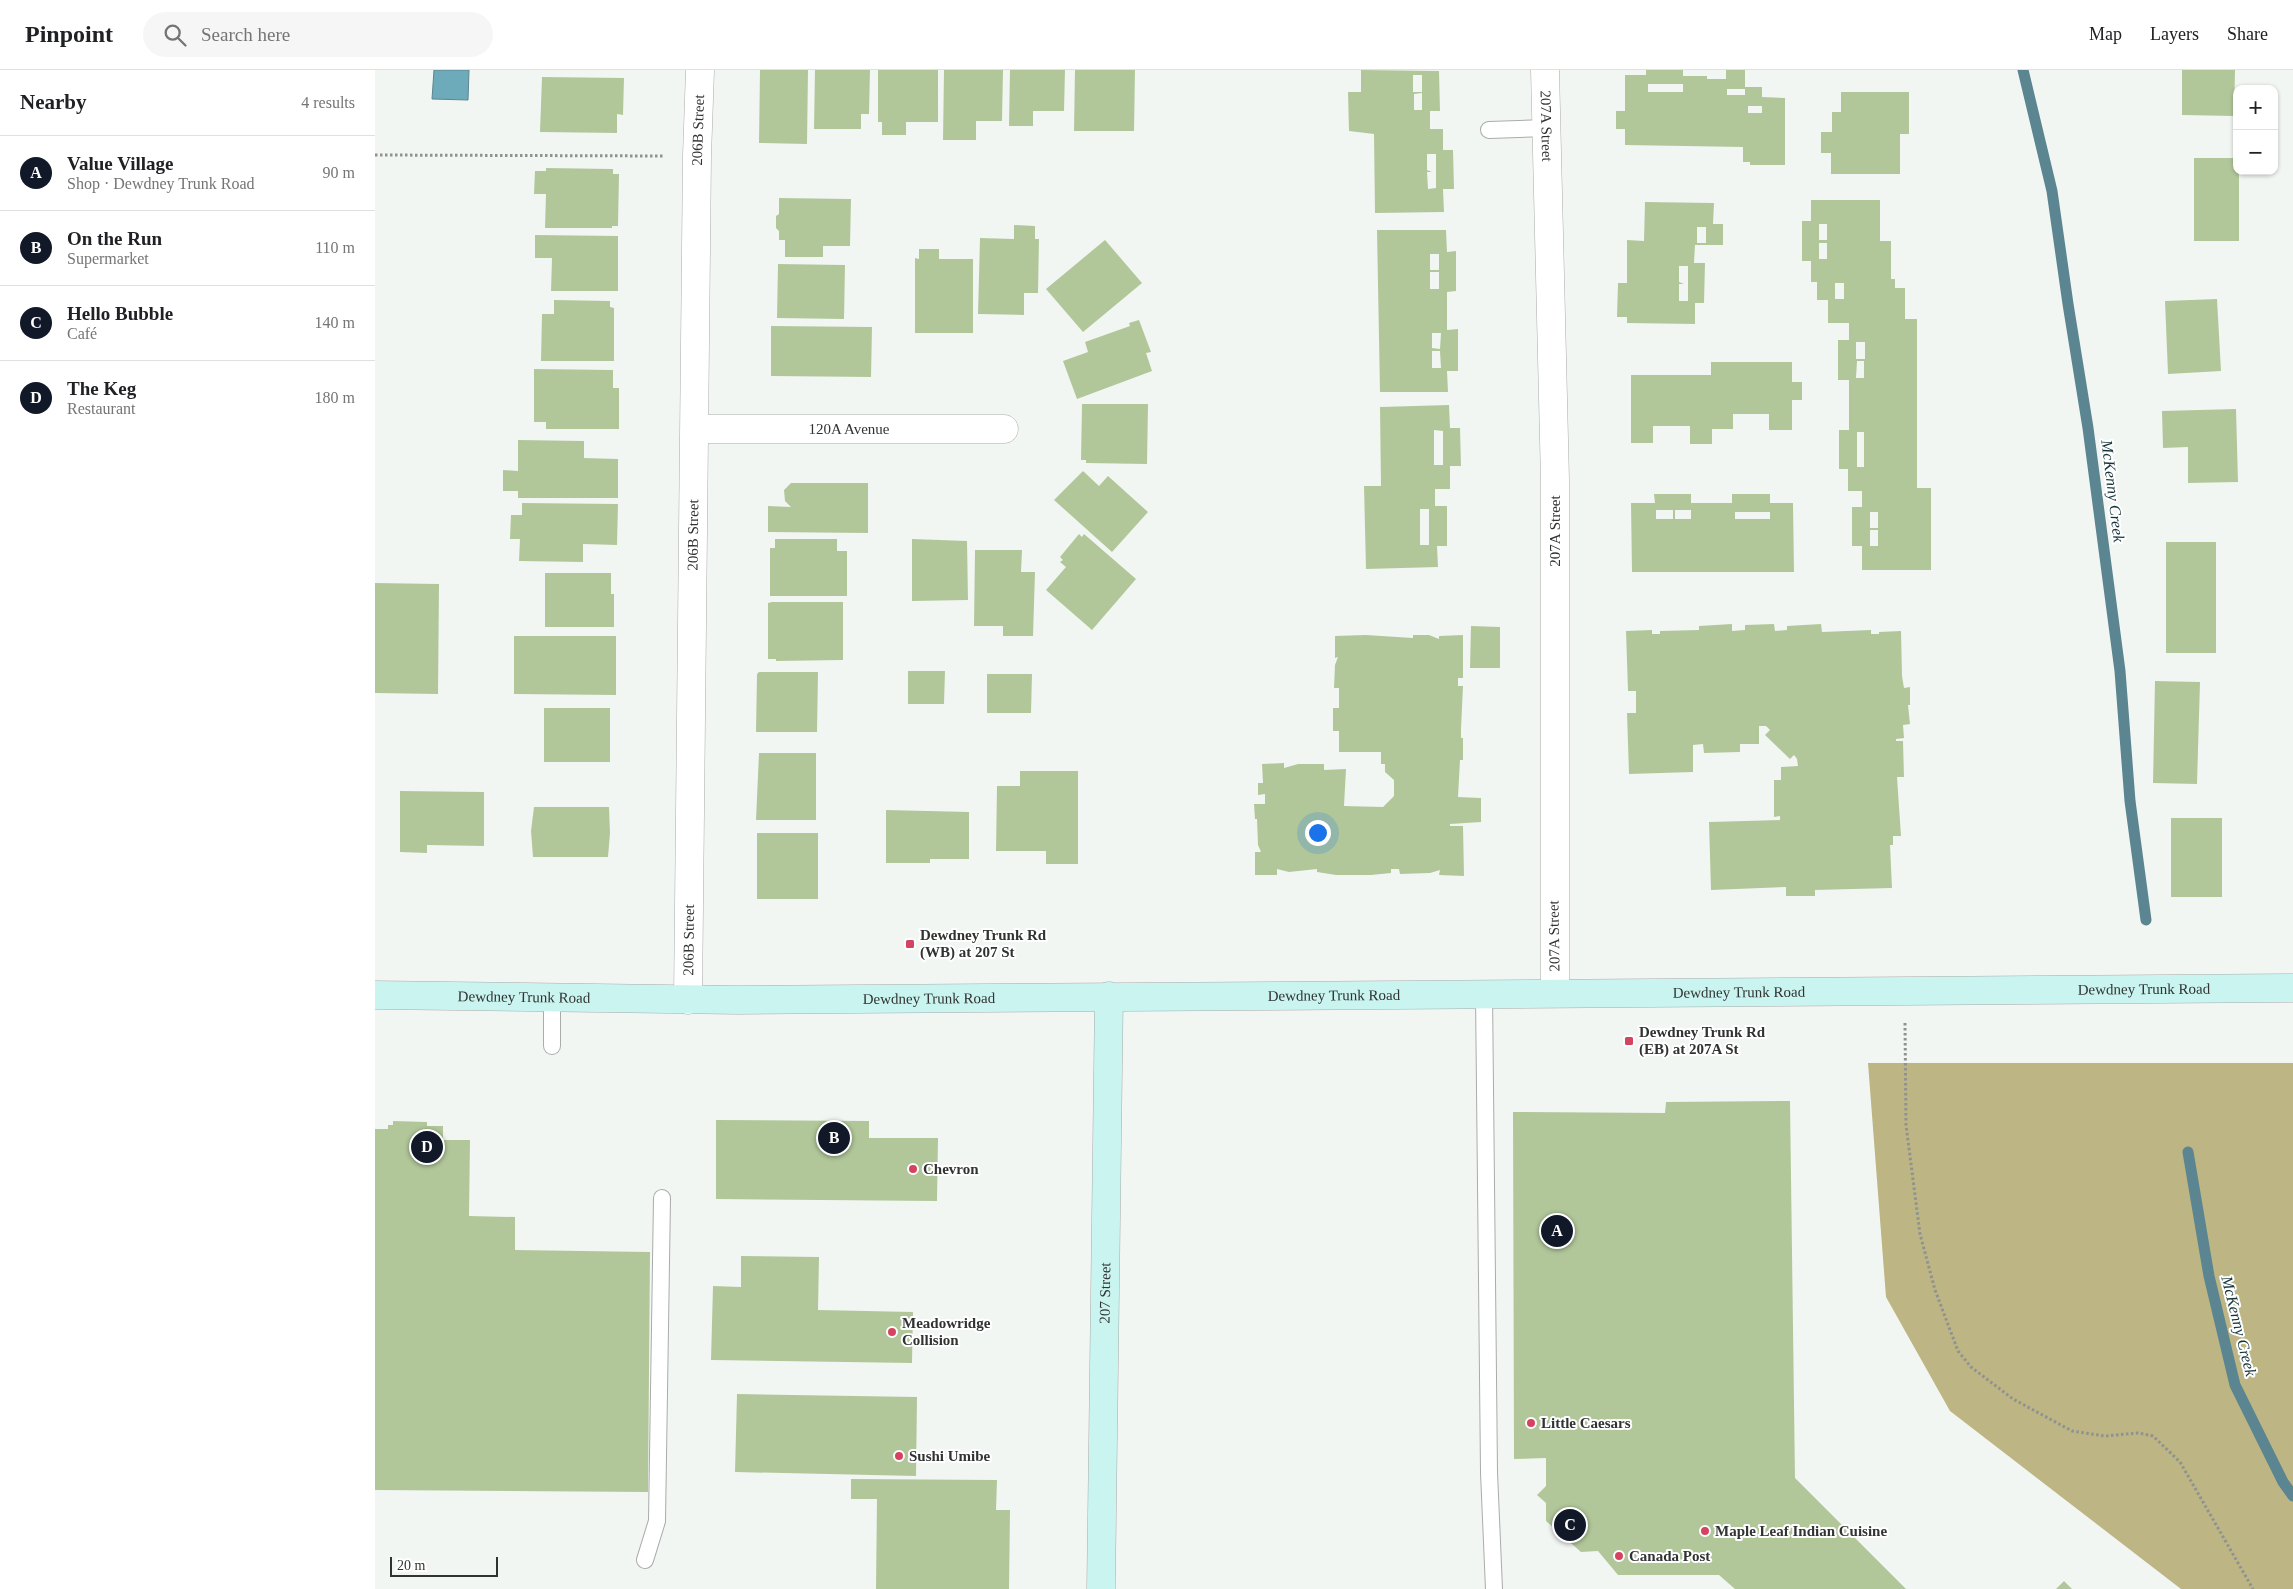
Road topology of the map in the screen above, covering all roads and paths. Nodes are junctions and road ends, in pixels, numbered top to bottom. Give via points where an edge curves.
1 (700, 70) edge
2 (1545, 70) edge
3 (1546, 128) junction
4 (1489, 130) dead end
5 (375, 155) edge
6 (697, 156) junction
7 (695, 429) junction
8 (1003, 429) dead end
9 (2293, 988) edge
10 (1905, 992) junction
11 (1483, 993) junction
12 (1555, 993) junction
13 (375, 995) edge
14 (1109, 996) junction
15 (552, 998) junction
16 (688, 1000) junction
17 (552, 1046) dead end
18 (662, 1198) dead end
19 (645, 1560) dead end
20 (1101, 1589) edge
21 (1494, 1589) edge
22 (2253, 1589) edge

1 - 6 street, 206B Street
2 - 3 street, 207A Street
3 - 4 lane
3 - 12 street, 207A Street via 1555,480
5 - 6 path
6 - 7 street, 206B Street
7 - 8 street, 120A Avenue
7 - 16 street, 206B Street
9 - 10 main road, Dewdney Trunk Road
10 - 12 main road, Dewdney Trunk Road
10 - 22 path via 1906,1125 1920,1234 1935,1290 1958,1350 1971,1367 2013,1399 2071,1431 2105,1436 2138,1433 2153,1436 2180,1462
11 - 12 main road, Dewdney Trunk Road
11 - 14 main road, Dewdney Trunk Road
11 - 21 lane via 1489,1472
13 - 15 main road, Dewdney Trunk Road
14 - 16 main road, Dewdney Trunk Road
14 - 20 main road, 207 Street
15 - 16 main road, Dewdney Trunk Road
15 - 17 lane
18 - 19 lane via 657,1521

